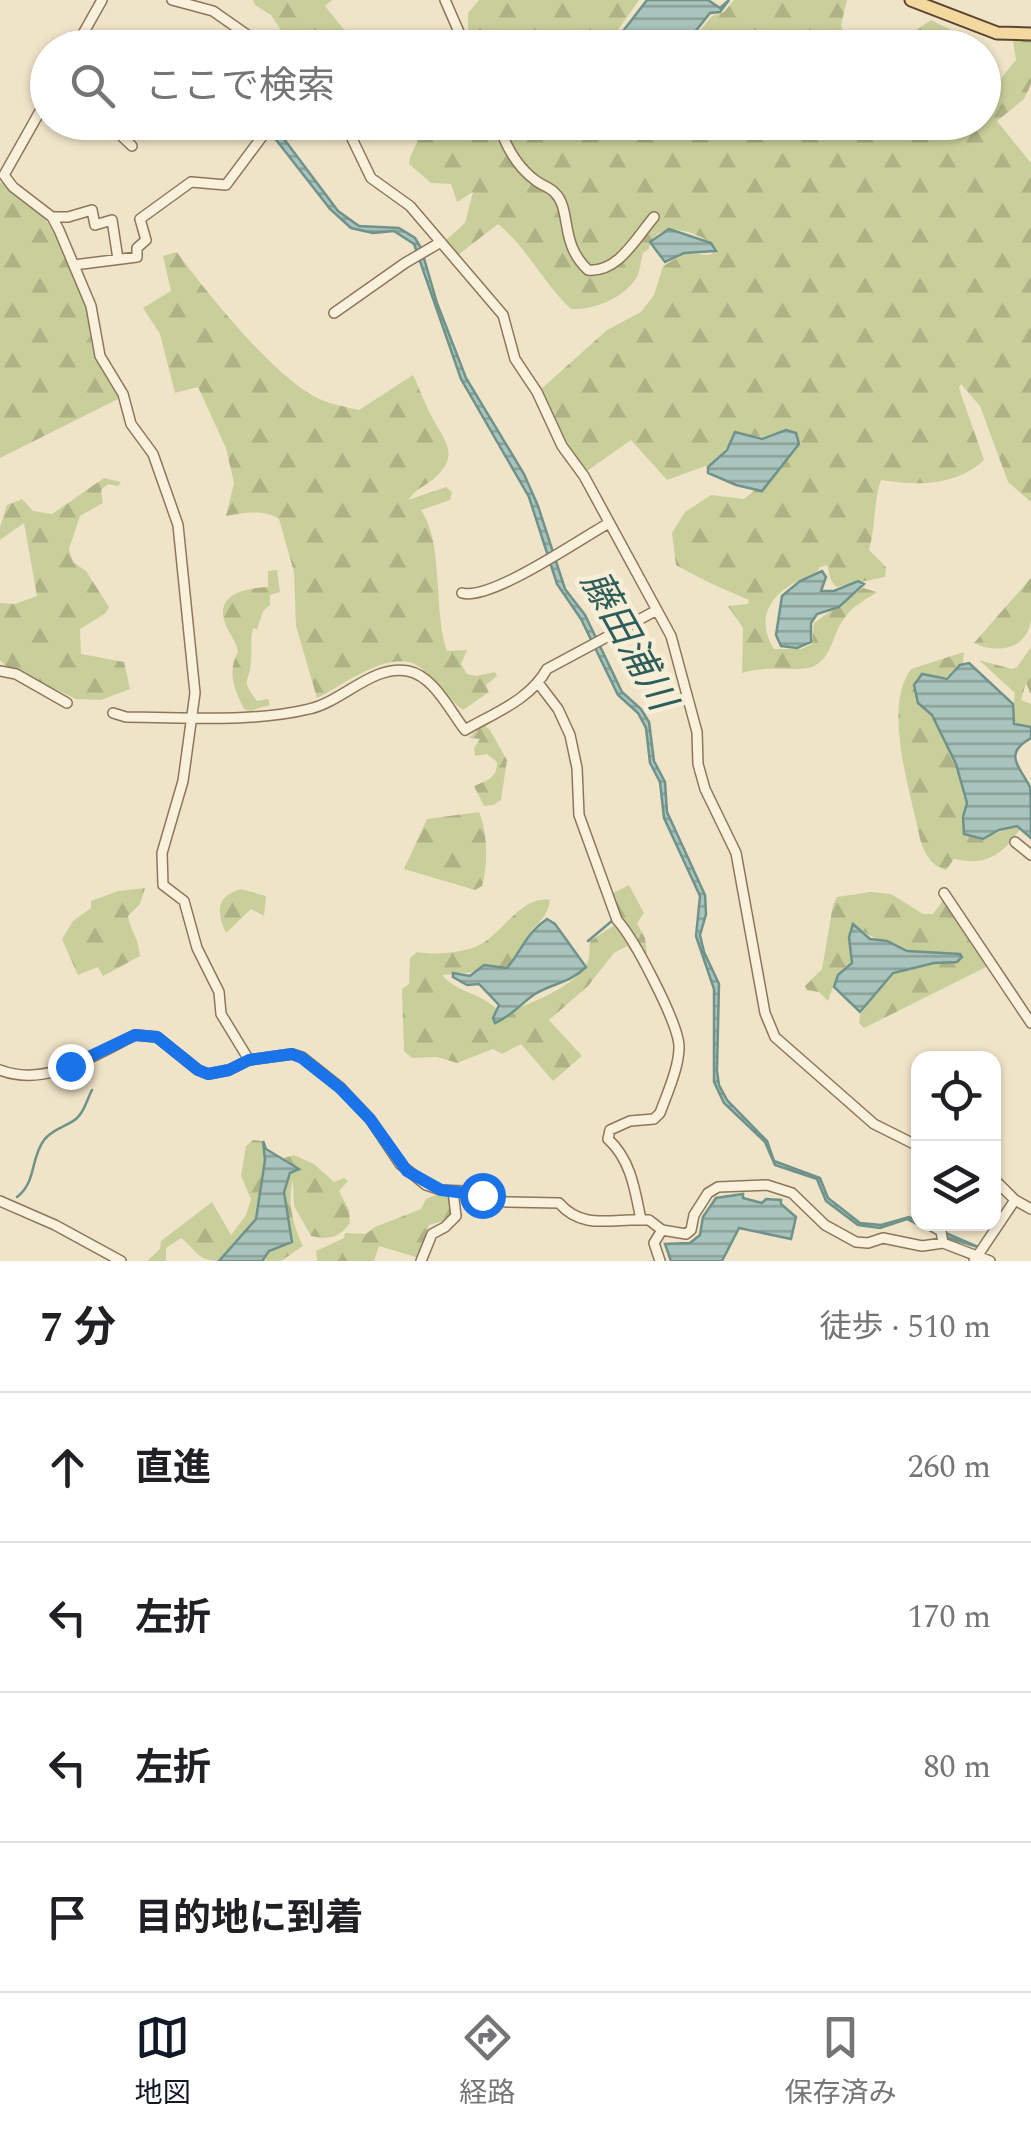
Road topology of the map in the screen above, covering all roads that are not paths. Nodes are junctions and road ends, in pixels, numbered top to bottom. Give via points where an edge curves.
1 (102, 0) edge
2 (172, 0) edge
3 (445, 0) edge
4 (912, 0) edge
5 (85, 30) edge
6 (241, 30) edge
7 (458, 30) edge
8 (989, 30) edge
9 (1001, 33) edge
10 (1031, 34) edge
11 (30, 128) edge
12 (126, 140) edge
13 (260, 140) edge
14 (353, 140) edge
15 (504, 140) edge
16 (132, 146) dead end
17 (2, 175) edge
18 (52, 217) junction
19 (654, 217) dead end
20 (441, 242) junction
21 (118, 260) junction
22 (74, 265) junction
23 (334, 313) dead end
24 (610, 523) junction
25 (462, 593) dead end
26 (657, 610) junction
27 (0, 670) edge
28 (539, 684) junction
29 (67, 702) dead end
30 (113, 713) dead end
31 (193, 717) junction
32 (1015, 842) dead end
33 (1031, 855) edge
34 (944, 893) dead end
35 (1031, 1023) edge
36 (249, 1060) junction
37 (0, 1070) edge
38 (911, 1142) edge
39 (1001, 1186) edge
40 (453, 1192) junction
41 (1015, 1200) junction
42 (0, 1201) edge
43 (1031, 1208) edge
44 (641, 1220) junction
45 (662, 1230) junction
46 (936, 1231) edge
47 (942, 1237) junction
48 (976, 1258) edge
49 (121, 1261) edge
50 (422, 1261) edge
51 (660, 1261) edge
52 (990, 1261) edge

1 - 5 street
2 - 6 street via 214,11
3 - 7 street
4 - 8 main road
9 - 10 main road
11 - 17 street
12 - 16 street
13 - 21 street via 226,185 190,182 168,196 140,220 146,240 137,257
14 - 20 street via 371,178 410,206
15 - 19 street via 524,172 555,192 570,248 588,270 616,263
17 - 18 street
18 - 21 street via 92,210 95,225 112,220
18 - 22 street
20 - 23 street
20 - 24 street via 503,315 515,359
21 - 22 street
22 - 31 street via 100,356 123,394 131,424 153,454 178,526
24 - 25 street via 496,589
24 - 26 street
26 - 28 street via 547,670
26 - 38 street via 688,693 705,789 736,853 769,1025 874,1124
27 - 29 street
28 - 31 street via 465,730 434,688 406,670 381,674 310,709
28 - 44 street via 570,736 579,815 617,920 640,954 680,1048 660,1112 609,1131 633,1182
30 - 31 street
31 - 36 street via 162,853 163,884 184,901 221,1014
32 - 33 street
34 - 35 street
36 - 37 street via 208,1074 157,1037 135,1035 59,1071 16,1076
36 - 40 street via 302,1058 370,1119 407,1171
39 - 41 street
40 - 44 street via 559,1203 600,1224
40 - 50 street via 456,1216 432,1234
41 - 43 street
41 - 48 street
42 - 49 street
44 - 45 street
45 - 47 street via 686,1234 701,1202 718,1187 754,1185 792,1193 856,1242 883,1238 922,1246
45 - 51 street via 654,1243
46 - 47 street
47 - 48 street
48 - 52 street

